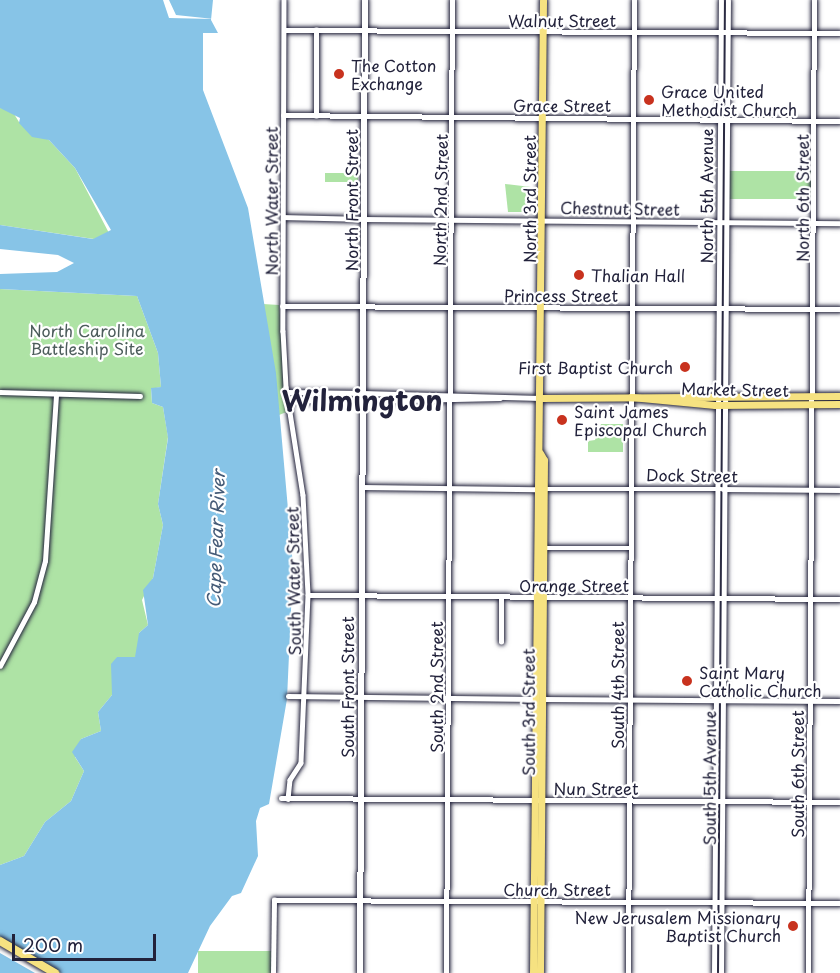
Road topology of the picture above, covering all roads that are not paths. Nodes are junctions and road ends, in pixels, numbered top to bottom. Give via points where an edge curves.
1 (284, 0) edge
2 (365, 0) edge
3 (452, 0) edge
4 (543, 0) edge
5 (634, 0) edge
6 (721, 0) edge
7 (728, 0) edge
8 (814, 0) edge
9 (284, 30) junction
10 (316, 30) junction
11 (365, 31) junction
12 (452, 31) junction
13 (543, 32) junction
14 (633, 32) junction
15 (724, 33) junction
16 (815, 33) junction
17 (840, 33) edge
18 (284, 115) junction
19 (316, 116) junction
20 (365, 117) junction
21 (453, 117) junction
22 (542, 118) junction
23 (633, 119) junction
24 (720, 119) junction
25 (727, 119) junction
26 (814, 120) junction
27 (840, 121) edge
28 (283, 217) junction
29 (364, 219) junction
30 (451, 220) junction
31 (543, 220) junction
32 (632, 221) junction
33 (723, 222) junction
34 (814, 222) junction
35 (840, 223) edge
36 (282, 306) junction
37 (363, 306) junction
38 (450, 306) junction
39 (542, 308) junction
40 (632, 308) junction
41 (722, 308) junction
42 (813, 309) junction
43 (840, 309) edge
44 (0, 392) edge
45 (287, 392) junction
46 (363, 393) junction
47 (450, 393) junction
48 (716, 393) junction
49 (727, 393) junction
50 (56, 394) junction
51 (140, 396) dead end
52 (840, 396) edge
53 (631, 397) junction
54 (500, 398) junction
55 (541, 398) junction
56 (811, 399) junction
57 (291, 400) junction
58 (363, 401) junction
59 (449, 401) junction
60 (727, 404) junction
61 (840, 404) edge
62 (716, 405) junction
63 (362, 487) junction
64 (449, 488) junction
65 (630, 488) junction
66 (540, 489) junction
67 (716, 489) junction
68 (723, 489) junction
69 (810, 490) junction
70 (840, 490) edge
71 (543, 548) junction
72 (630, 548) junction
73 (308, 596) junction
74 (361, 596) junction
75 (448, 596) junction
76 (501, 597) junction
77 (539, 597) junction
78 (630, 597) junction
79 (716, 598) junction
80 (723, 598) junction
81 (810, 598) junction
82 (840, 599) edge
83 (501, 642) dead end
84 (0, 666) edge
85 (288, 696) dead end
86 (306, 697) junction
87 (361, 698) junction
88 (448, 698) junction
89 (538, 699) junction
90 (629, 699) junction
91 (715, 700) junction
92 (722, 700) junction
93 (809, 700) junction
94 (840, 700) edge
95 (281, 798) dead end
96 (288, 799) junction
97 (361, 799) junction
98 (447, 799) junction
99 (538, 800) junction
100 (628, 801) junction
101 (715, 801) junction
102 (722, 801) junction
103 (809, 802) junction
104 (840, 802) edge
105 (360, 900) junction
106 (447, 901) junction
107 (537, 901) junction
108 (628, 902) junction
109 (714, 902) junction
110 (721, 903) junction
111 (808, 903) junction
112 (840, 903) edge
113 (0, 941) edge
114 (0, 946) edge
115 (46, 973) edge
116 (55, 973) edge
117 (273, 973) edge
118 (360, 973) edge
119 (446, 973) edge
120 (533, 973) edge
121 (540, 973) edge
122 (628, 973) edge
123 (714, 973) edge
124 (721, 973) edge
125 (808, 973) edge

1 - 9 street, North Water Street
2 - 11 main road, North Front Street
3 - 12 street, North 2nd Street
4 - 13 main road, North 3rd Street
5 - 14 street, South 4th Street
6 - 15 street, North 5th Avenue
7 - 15 street
8 - 16 street, North 6th Street
9 - 10 street, Walnut Street
9 - 18 street, North Water Street
10 - 11 street, Walnut Street
10 - 19 street
11 - 12 street, Walnut Street
11 - 20 main road, North Front Street
12 - 13 street, Walnut Street
12 - 21 street, North 2nd Street
13 - 14 street, Walnut Street
13 - 22 main road, North 3rd Street
14 - 15 street, Walnut Street
14 - 23 street, South 4th Street
15 - 16 street, Walnut Street
15 - 24 street, North 5th Avenue
15 - 25 street
16 - 17 street, Walnut Street
16 - 26 street, North 6th Street
18 - 19 street, Grace Street
18 - 28 street, North Water Street
19 - 20 street, Grace Street
20 - 21 street, Grace Street
20 - 29 main road, North Front Street
21 - 22 street, Grace Street
21 - 30 street, North 2nd Street
22 - 23 street, Grace Street
22 - 31 main road, North 3rd Street
23 - 24 street, Grace Street
23 - 32 street, South 4th Street
24 - 25 street, Grace Street
24 - 33 street, North 5th Avenue
25 - 26 street, Grace Street
25 - 33 street
26 - 27 street, Grace Street
26 - 34 street, North 6th Street
28 - 29 street
28 - 36 street, North Water Street
29 - 30 street, Chestnut Street
29 - 37 main road, North Front Street
30 - 31 street, Chestnut Street
30 - 38 street, North 2nd Street
31 - 32 street, Chestnut Street
31 - 39 main road, North 3rd Street
32 - 33 street, Chestnut Street
32 - 40 street, South 4th Street
33 - 34 street, Chestnut Street
33 - 41 street, North 5th Avenue
34 - 35 street, Chestnut Street
34 - 42 street, North 6th Street
36 - 37 street, Princess Street
36 - 45 street, North Water Street
37 - 38 street, Princess Street
37 - 46 main road, North Front Street
38 - 39 street, Princess Street
38 - 47 street, North 2nd Street
39 - 40 street, Princess Street
39 - 55 main road, North 3rd Street
40 - 41 street, Princess Street
40 - 53 street, South 4th Street
41 - 42 street, Princess Street
41 - 48 street, North 5th Avenue
41 - 49 street, North 5th Avenue
42 - 43 street, Princess Street
42 - 56 street, North 6th Street
44 - 50 street
45 - 46 street, Market Street
45 - 57 street, North Water Street
46 - 47 street, Market Street
46 - 58 main road, North Front Street
47 - 54 street, Market Street
47 - 59 street, North 2nd Street
48 - 49 main road, Market Street
48 - 53 main road, Market Street
48 - 62 street, North 5th Avenue
49 - 56 main road, Market Street
49 - 60 street, North 5th Avenue
50 - 51 street
50 - 84 street via 45,561 34,602
52 - 56 main road, Market Street
53 - 55 main road, Market Street
53 - 62 main road, Market Street
53 - 65 street, South 4th Street
54 - 55 street, Market Street
54 - 59 street, Market Street
55 - 66 main road, South 3rd Street
56 - 60 main road, Market Street
56 - 61 main road, Market Street
56 - 69 street, South 6th Street
57 - 58 street, Market Street
57 - 73 street, South Water Street
58 - 59 street, Market Street
58 - 63 main road, South Front Street
59 - 64 street, South 2nd Street
60 - 62 main road, Market Street
60 - 68 street, South 5th Avenue
62 - 67 street, South 5th Avenue
63 - 64 street, Dock Street
63 - 74 main road, South Front Street
64 - 66 street, Dock Street
64 - 75 street, South 2nd Street
65 - 66 street, Dock Street
65 - 67 street, Dock Street
65 - 72 street, South 4th Street
66 - 71 main road, South 3rd Street
66 - 77 main road, South 3rd Street
67 - 68 street, Dock Street
67 - 79 street, South 5th Avenue
68 - 69 street, Dock Street
68 - 80 street, South 5th Avenue
69 - 70 street, Dock Street
69 - 81 street, South 6th Street
71 - 72 street
71 - 77 main road, South 3rd Street
72 - 78 street, South 4th Street
73 - 74 street, Orange Street
73 - 86 street, South Water Street
74 - 75 street, Orange Street
74 - 87 main road, South Front Street
75 - 76 street, Orange Street
75 - 88 street, South 2nd Street
76 - 77 street, Orange Street
76 - 83 street
77 - 78 street, Orange Street
77 - 89 main road, South 3rd Street
78 - 79 street, Orange Street
78 - 90 street, South 4th Street
79 - 80 street, Orange Street
79 - 91 street, South 5th Avenue
80 - 81 street, Orange Street
80 - 92 street, South 5th Avenue
81 - 82 street, Orange Street
81 - 93 street, South 6th Street
85 - 86 street
86 - 87 street
86 - 96 street, South Water Street via 301,763 290,780
87 - 88 street
87 - 97 main road, South Front Street
88 - 89 street
88 - 98 street, South 2nd Street
89 - 90 street
89 - 99 main road, South 3rd Street
90 - 91 street
90 - 100 street, South 4th Street
91 - 92 street
91 - 101 street, South 5th Avenue
92 - 93 street
92 - 102 street, South 5th Avenue
93 - 94 street
93 - 103 street, South 6th Street
95 - 96 street, Nun Street
96 - 97 street, Nun Street
97 - 98 street, Nun Street
97 - 105 main road, South Front Street
98 - 99 street, Nun Street
98 - 106 street, South 2nd Street
99 - 100 street, Nun Street
99 - 107 main road, South 3rd Street
100 - 101 street, Nun Street
100 - 108 street, South 4th Street
101 - 102 street, Nun Street
101 - 109 street, South 5th Avenue
102 - 103 street, Nun Street
102 - 110 street, South 5th Avenue
103 - 104 street, Nun Street
103 - 111 street, South 6th Street
105 - 106 street, Church Street
105 - 117 street, Church Street via 273,900
105 - 118 main road, South Front Street
106 - 107 street, Church Street
106 - 119 street, South 2nd Street
107 - 108 street, Church Street
107 - 120 main road, South 3rd Street
107 - 121 main road, South 3rd Street
108 - 109 street, Church Street
108 - 122 street, South 4th Street
109 - 110 street, Church Street
109 - 123 street, South 5th Avenue
110 - 111 street, Church Street
110 - 124 street, South 5th Avenue
111 - 112 street, Church Street
111 - 125 street, South 6th Street
113 - 116 highway
114 - 115 highway

